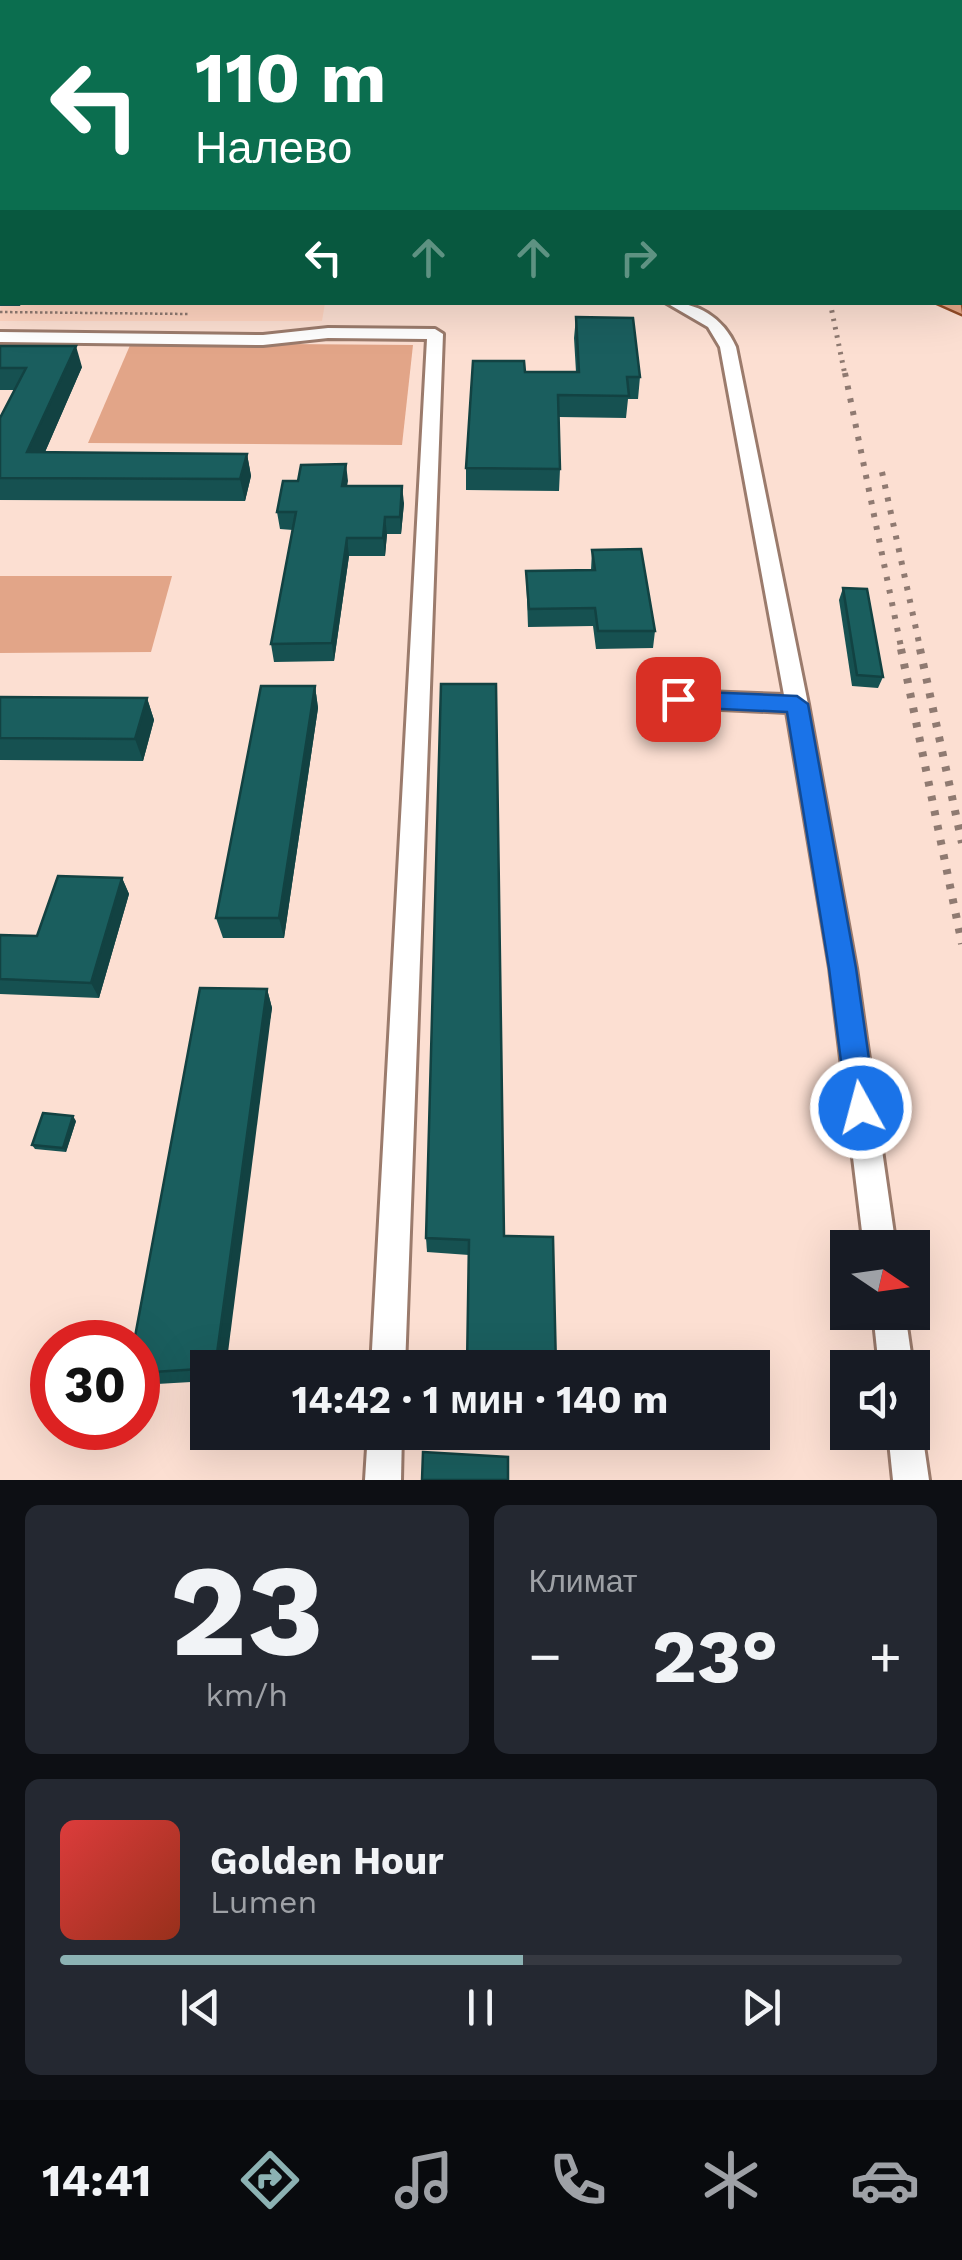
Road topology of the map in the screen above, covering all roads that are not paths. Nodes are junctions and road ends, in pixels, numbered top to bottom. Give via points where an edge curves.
1 (678, 305) edge
2 (0, 337) edge
3 (678, 699) dead end
4 (797, 704) junction
5 (878, 1230) edge
6 (389, 1350) edge
7 (384, 1450) edge
8 (907, 1450) edge
9 (383, 1480) edge
10 (911, 1480) edge

1 - 4 street via 722,330 728,347
2 - 6 street via 435,334
3 - 4 street
4 - 5 street via 843,968
7 - 9 street
8 - 10 street

